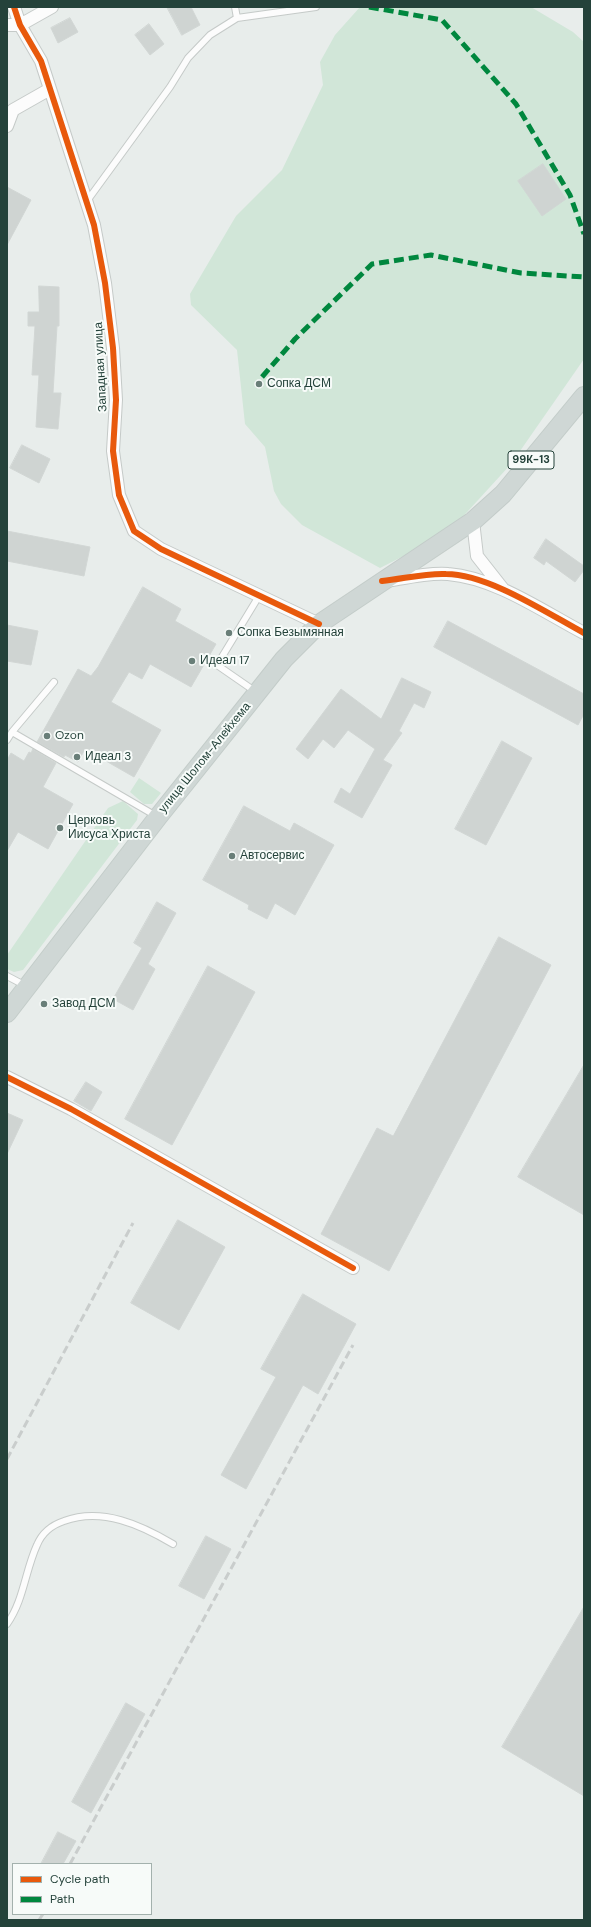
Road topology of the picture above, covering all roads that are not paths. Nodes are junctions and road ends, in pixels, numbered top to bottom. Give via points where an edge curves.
1 (14, 7) edge
2 (52, 7) edge
3 (235, 7) edge
4 (316, 7) edge
5 (237, 18) junction
6 (7, 25) edge
7 (20, 25) junction
8 (50, 89) junction
9 (7, 126) edge
10 (87, 201) junction
11 (584, 396) edge
12 (473, 521) junction
13 (382, 581) junction
14 (504, 590) junction
15 (259, 596) junction
16 (319, 624) junction
17 (584, 633) edge
18 (54, 682) dead end
19 (257, 693) junction
20 (12, 732) junction
21 (7, 740) edge
22 (158, 817) junction
23 (7, 976) edge
24 (27, 987) junction
25 (7, 1013) edge
26 (7, 1077) edge
27 (353, 1268) dead end
28 (173, 1544) dead end
29 (7, 1624) edge

1 - 7 street, Западная улица
2 - 7 street
3 - 5 lane
4 - 5 lane
5 - 10 lane via 210,35 188,58 170,87
6 - 7 street
7 - 8 street, Западная улица via 41,61
8 - 9 street via 13,110
8 - 10 street, Западная улица
10 - 15 street, Западная улица via 105,284 113,348 116,400 113,451 119,495 134,531 161,549
11 - 12 main road, 99К-13 via 503,494
12 - 13 main road, 99К-13
12 - 14 street via 477,556
13 - 14 street via 447,574 472,578
13 - 16 main road, улица Шолом-Алейхема
14 - 17 street
15 - 16 street, Западная улица
15 - 19 lane via 217,666
16 - 19 main road, улица Шолом-Алейхема via 284,659
18 - 20 lane
19 - 22 main road, улица Шолом-Алейхема
20 - 21 lane
20 - 22 lane
22 - 24 main road, улица Шолом-Алейхема
23 - 24 lane
24 - 25 main road, улица Шолом-Алейхема
26 - 27 street via 71,1109
28 - 29 lane via 130,1523 108,1518 81,1516 59,1523 41,1536 21,1598

